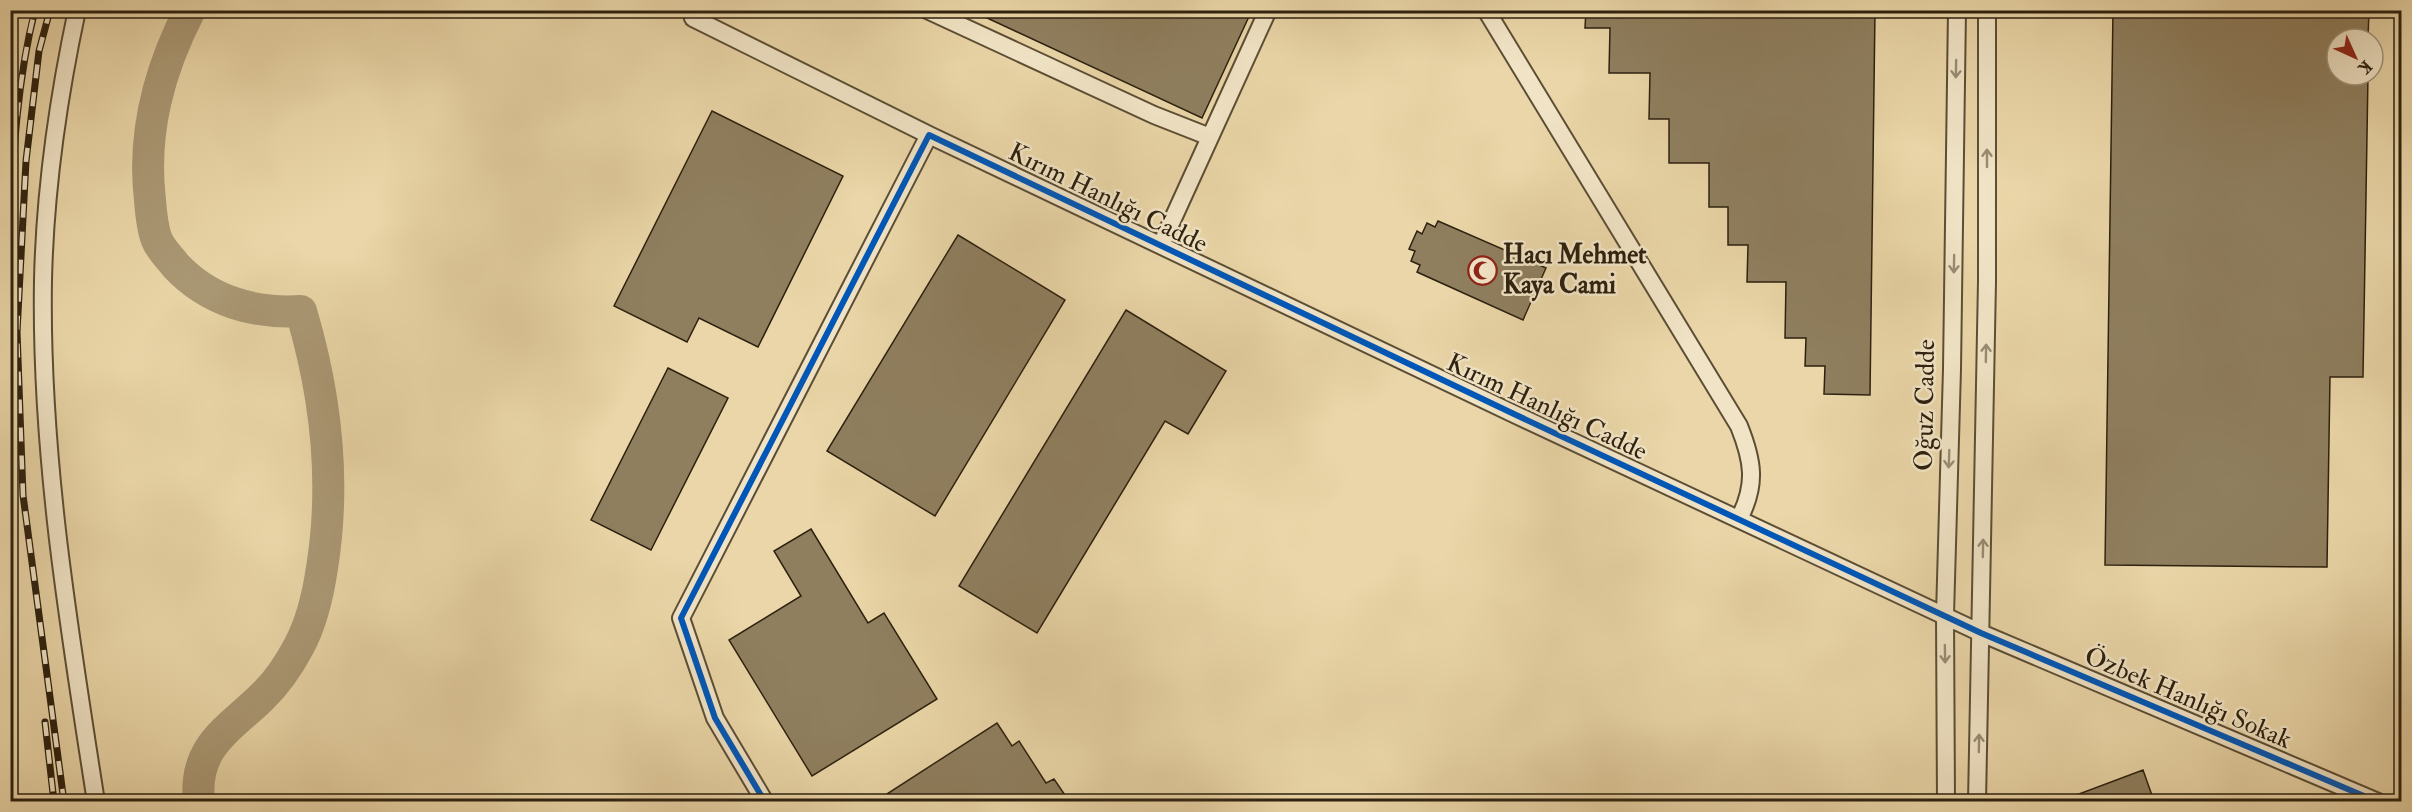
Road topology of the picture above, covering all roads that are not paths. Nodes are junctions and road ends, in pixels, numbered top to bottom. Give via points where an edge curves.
1 (77, 10) edge
2 (927, 10) edge
3 (1268, 10) edge
4 (1486, 10) edge
5 (1957, 10) edge
6 (1987, 10) edge
7 (693, 18) dead end
8 (929, 135) junction
9 (1210, 137) junction
10 (1161, 245) junction
11 (1740, 519) junction
12 (1945, 615) junction
13 (1981, 633) junction
14 (96, 801) edge
15 (765, 801) edge
16 (1946, 801) edge
17 (1977, 801) edge
18 (2379, 801) edge

1 - 14 street via 49,175 43,280 45,393 62,580
2 - 9 street via 1154,116
3 - 9 street
4 - 11 street via 1739,426 1752,464 1749,497
5 -> 12 street, Oğuz Cadde
13 -> 6 street
7 - 8 street, Kırım Hanlığı Cadde
8 - 10 street, Kırım Hanlığı Cadde
8 - 15 street via 681,618 716,718
9 - 10 street
10 - 11 street, Kırım Hanlığı Cadde
11 - 12 street, Kırım Hanlığı Cadde
12 - 13 street, Özbek Hanlığı Sokak
12 -> 16 street, Oğuz Cadde
17 -> 13 street
13 - 18 street, Özbek Hanlığı Sokak

